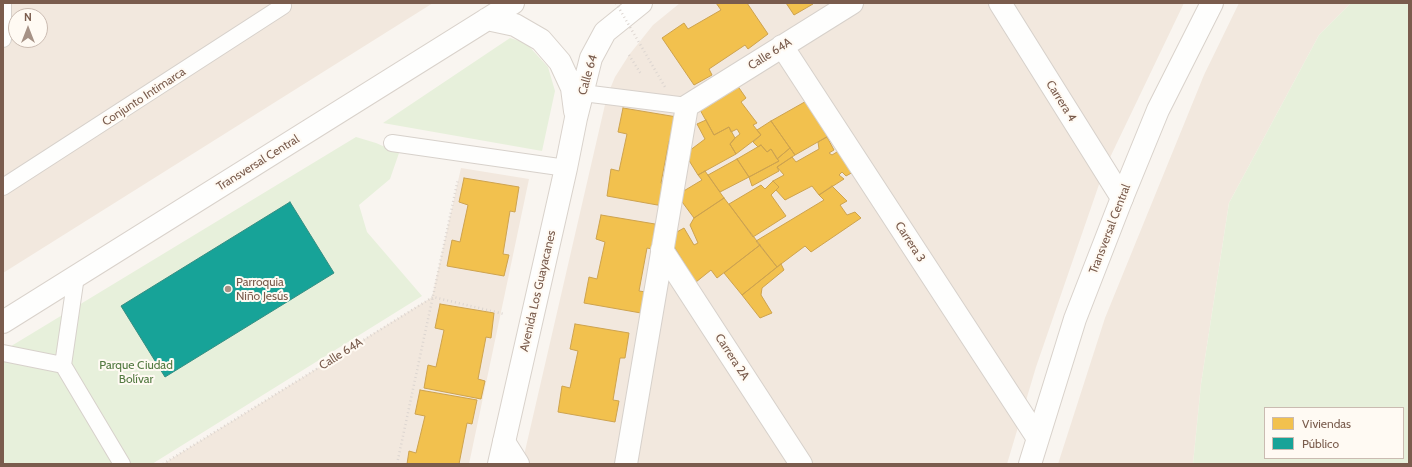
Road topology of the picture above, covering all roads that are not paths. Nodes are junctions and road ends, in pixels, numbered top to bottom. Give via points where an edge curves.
1 (3, 3) edge
2 (513, 3) edge
3 (641, 3) edge
4 (852, 3) edge
5 (1000, 3) edge
6 (1212, 3) edge
7 (283, 6) dead end
8 (487, 19) junction
9 (3, 39) edge
10 (782, 46) junction
11 (583, 93) junction
12 (687, 106) junction
13 (576, 118) junction
14 (392, 143) dead end
15 (566, 168) junction
16 (3, 187) edge
17 (1122, 198) junction
18 (662, 250) junction
19 (76, 276) junction
20 (3, 322) edge
21 (3, 353) edge
22 (63, 365) junction
23 (1037, 437) junction
24 (504, 442) junction
25 (122, 464) edge
26 (499, 464) edge
27 (518, 464) edge
28 (626, 464) edge
29 (801, 464) edge
30 (1030, 464) edge

1 - 9 lane
2 - 8 street, Transversal Central
3 - 11 street, Calle 64 via 605,32 591,58
4 - 10 street, Calle 64A
5 - 17 street, Carrera 4
6 - 17 street, Transversal Central via 1158,110
7 - 16 lane, Conjunto Intimarca
8 - 13 street via 515,25 541,40 560,62 572,88
8 - 19 street, Transversal Central
10 - 12 street, Calle 64A
10 - 23 street, Carrera 3
11 - 12 lane
11 - 13 street, Calle 64
12 - 18 street
13 - 15 street, Avenida Los Guayacanes
14 - 15 lane
15 - 24 street, Avenida Los Guayacanes
17 - 23 street, Transversal Central via 1075,319
18 - 28 street
18 - 29 street, Carrera 2A
19 - 20 street, Transversal Central
19 - 22 lane
21 - 22 lane
22 - 25 lane
23 - 30 street, Transversal Central
24 - 26 street, Avenida Los Guayacanes
24 - 27 street

